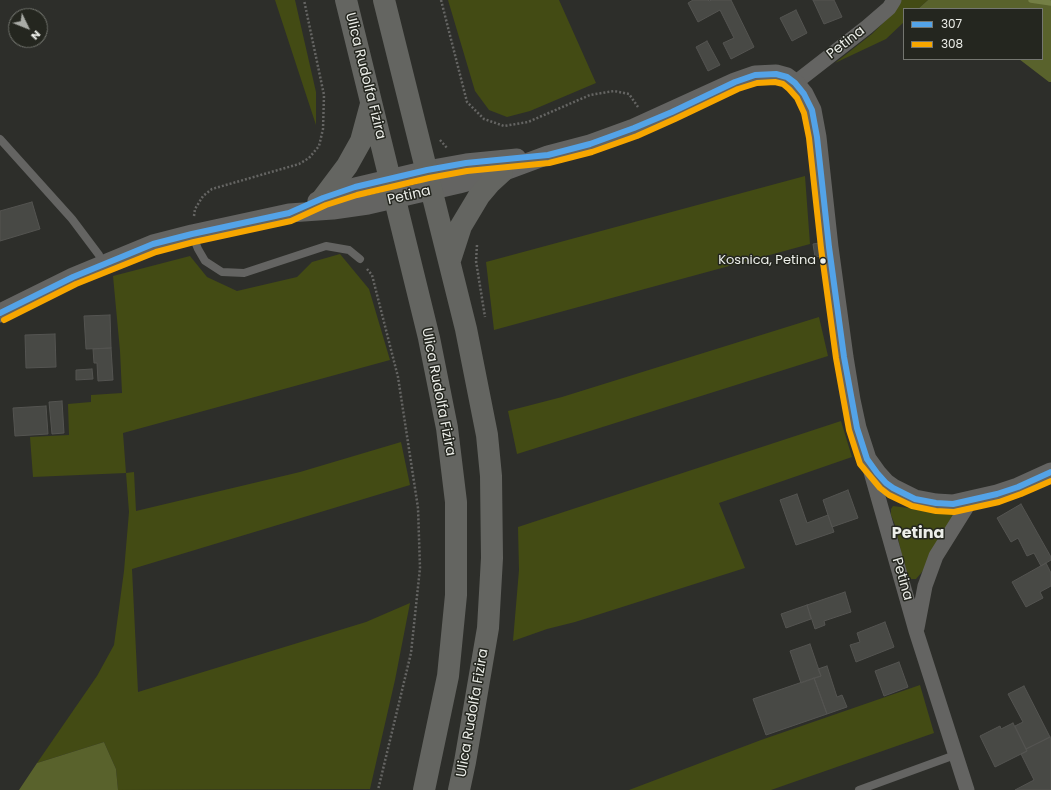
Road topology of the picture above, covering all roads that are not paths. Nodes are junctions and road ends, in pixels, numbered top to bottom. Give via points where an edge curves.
1 (346, 0) edge
2 (384, 0) edge
3 (894, 0) edge
4 (795, 83) junction
5 (372, 103) junction
6 (1, 142) edge
7 (548, 155) junction
8 (502, 172) junction
9 (430, 180) junction
10 (393, 189) junction
11 (323, 198) junction
12 (289, 212) junction
13 (192, 234) junction
14 (360, 259) road end
15 (450, 260) junction
16 (102, 266) junction
17 (0, 313) edge
18 (867, 458) junction
19 (1051, 472) edge
20 (971, 500) junction
21 (916, 631) junction
22 (955, 755) junction
23 (424, 790) edge
24 (459, 790) edge
25 (859, 790) edge
26 (967, 790) edge

1 - 5 main road, Ulica Rudolfa Fizira
2 - 9 main road, Ulica Rudolfa Fizira
3 - 4 street, Petina via 867,28
4 - 7 street, Petina via 776,74 756,75 649,122 590,144
4 - 18 street, Petina via 812,110 844,357 851,400
5 - 10 main road, Ulica Rudolfa Fizira
5 - 11 main road via 361,141 347,166
6 - 16 lane via 72,219 99,255
7 - 8 street, Petina
7 - 9 street, Petina via 455,165
8 - 9 street, Petina
8 - 15 main road via 479,196 461,226
9 - 10 street, Petina
9 - 15 main road, Ulica Rudolfa Fizira
10 - 11 street, Petina via 355,188
10 - 12 street, Petina via 354,208
10 - 23 main road, Ulica Rudolfa Fizira via 446,421 456,502 456,595 448,676
11 - 12 street, Petina
12 - 13 street, Petina
13 - 14 lane via 205,261 222,272 244,272 326,246 350,250
13 - 16 street, Petina via 153,244
15 - 24 main road, Ulica Rudolfa Fizira via 487,435 491,484 492,558 488,628
16 - 17 street, Petina
18 - 20 street, Petina via 886,483 915,499 953,504
18 - 21 street, Petina
19 - 20 street, Petina via 1018,487
20 - 21 street, Petina via 936,556 924,586
21 - 22 street, Petina
22 - 25 lane
22 - 26 street, Petina

